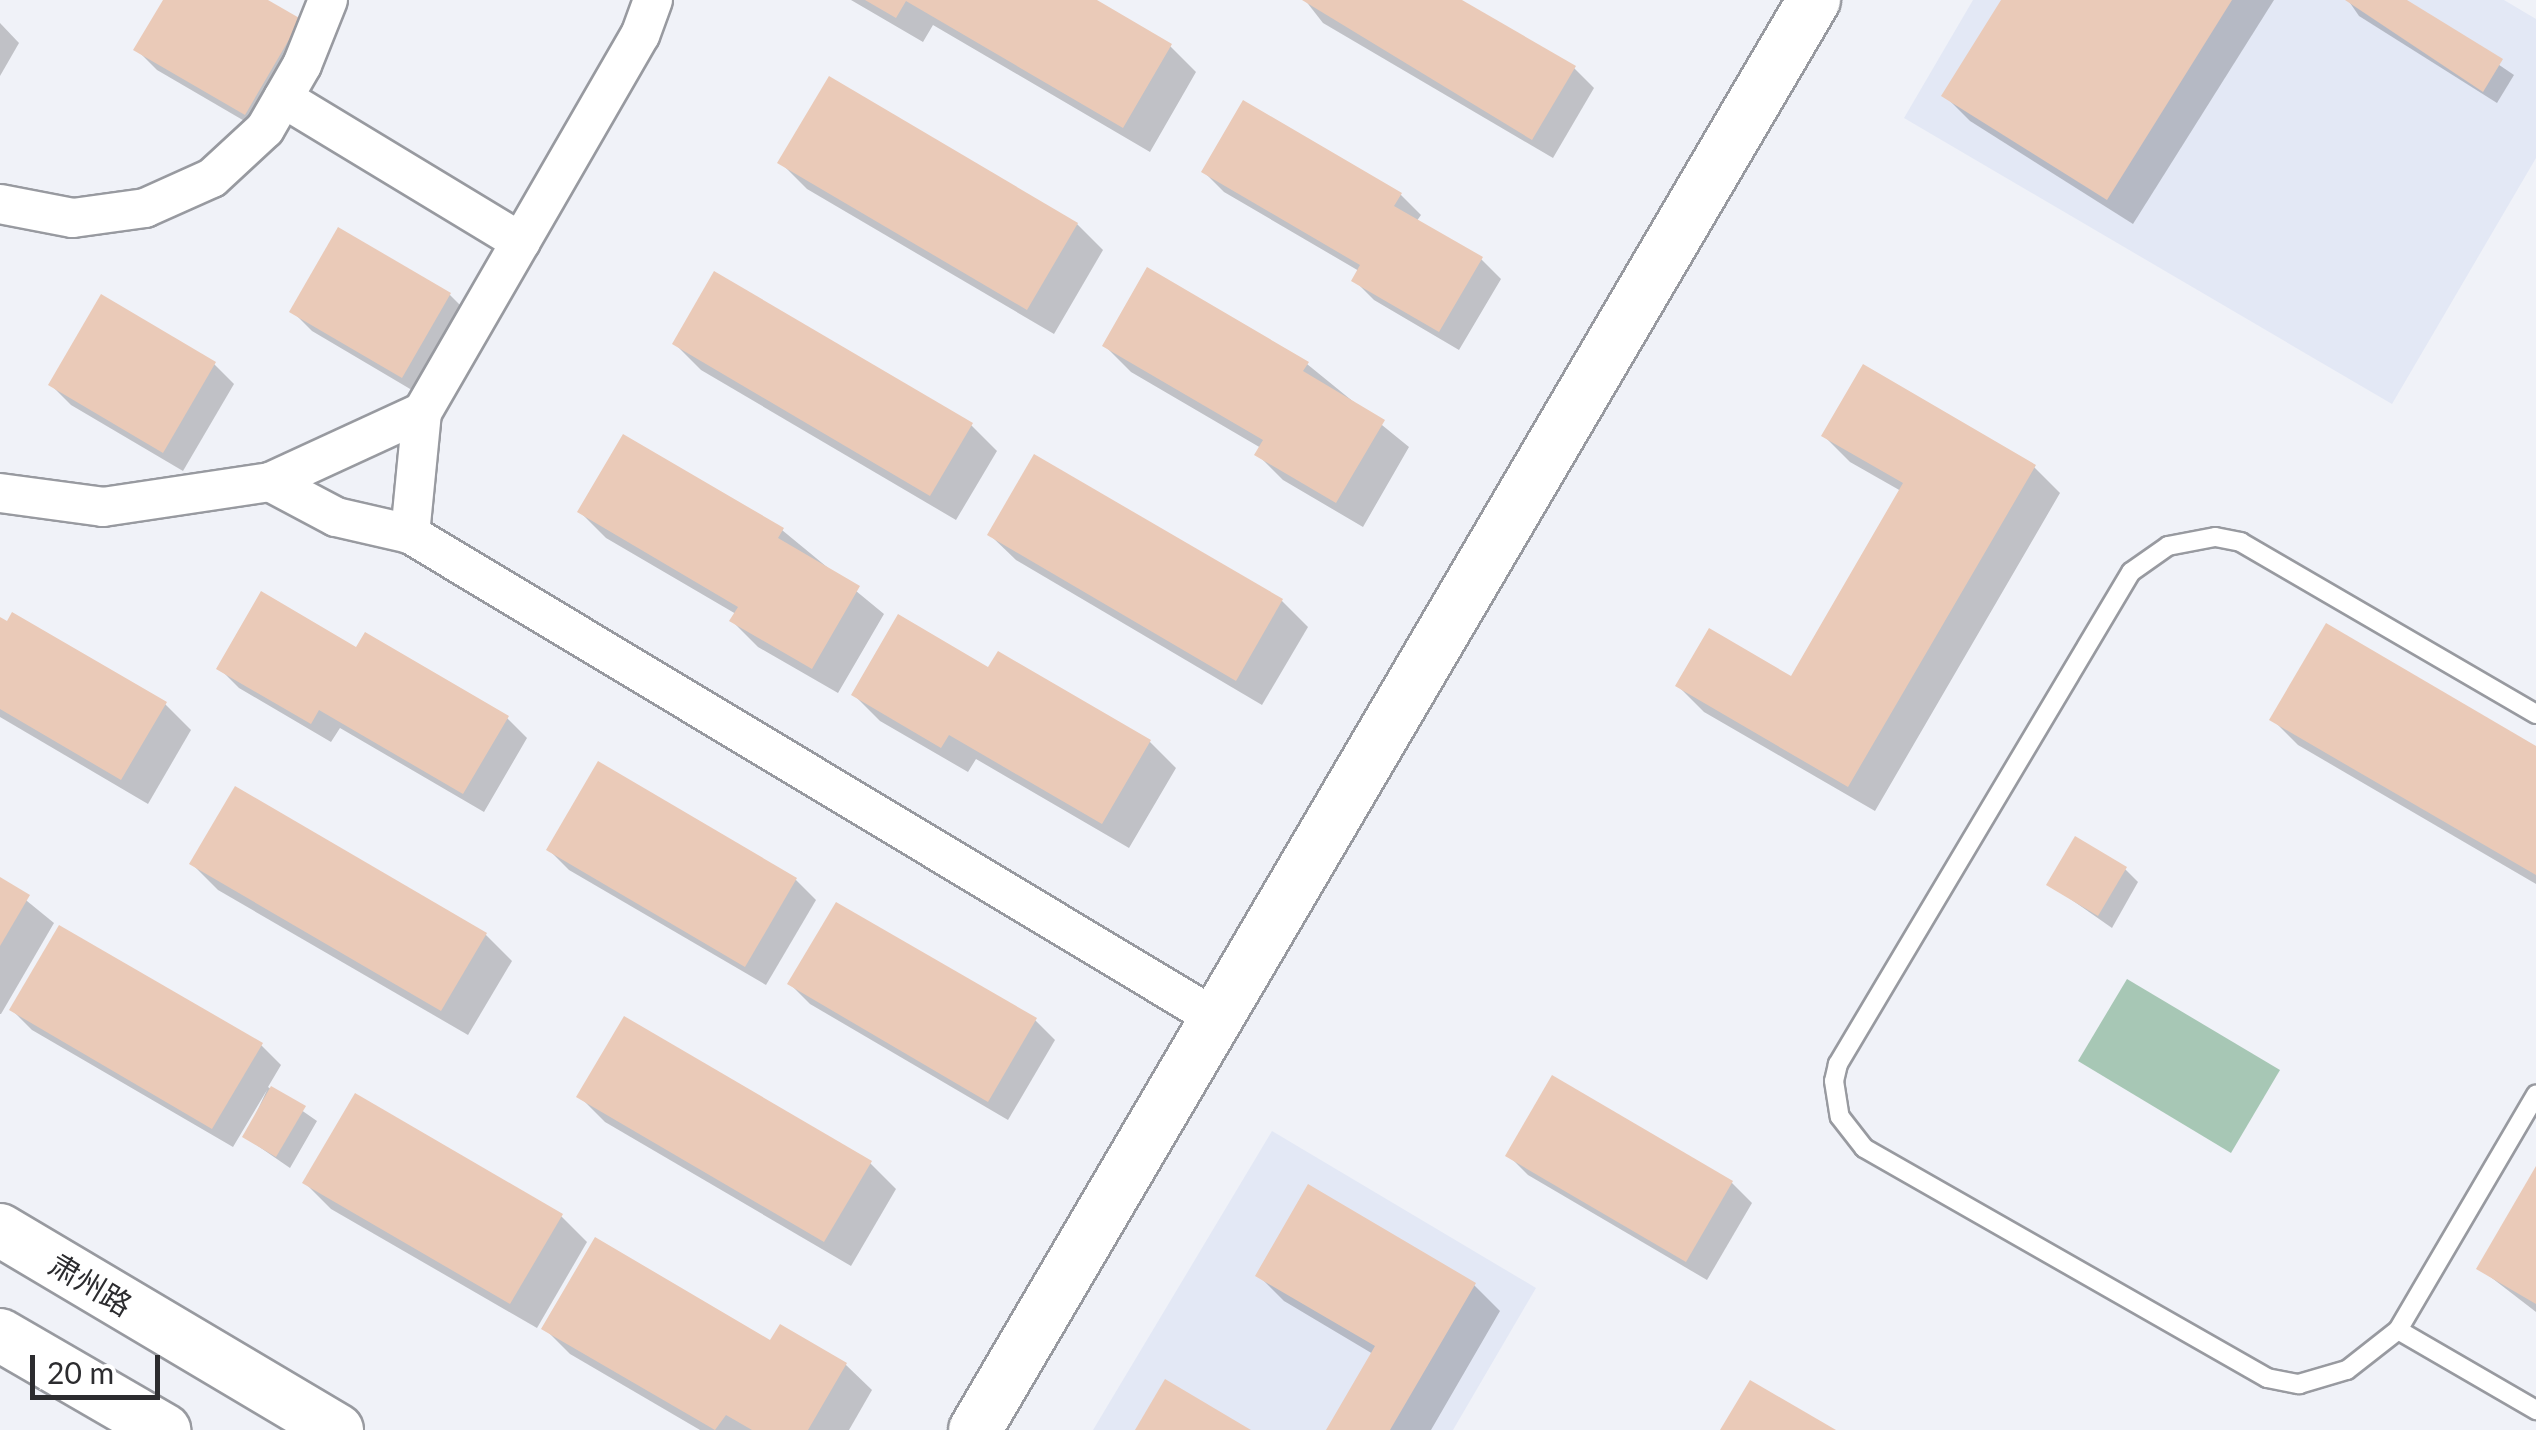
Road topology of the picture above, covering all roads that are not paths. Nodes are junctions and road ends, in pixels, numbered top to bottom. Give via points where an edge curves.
1 (328, 0) edge
2 (653, 0) edge
3 (1814, 0) edge
4 (283, 98) junction
5 (0, 204) edge
6 (520, 242) junction
7 (422, 412) junction
8 (270, 482) junction
9 (0, 493) edge
10 (410, 534) junction
11 (2536, 714) edge
12 (1214, 1016) junction
13 (2536, 1094) edge
14 (0, 1230) edge
15 (2398, 1330) junction
16 (0, 1334) edge
17 (2536, 1410) edge
18 (164, 1430) edge
19 (337, 1430) edge
20 (975, 1430) edge

1 - 4 street
2 - 6 street via 640,35
3 - 12 street
4 - 5 street via 265,129 212,178 145,208 73,218
4 - 6 street
6 - 7 street
7 - 8 street
7 - 10 street
8 - 9 street via 103,507
8 - 10 street via 336,517
10 - 12 street
11 - 15 lane via 2241,542 2216,537 2168,546 2131,572 1838,1064 1840,1117 1864,1148 2267,1378 2298,1384 2332,1378
12 - 20 street
13 - 15 lane
14 - 19 street, 肃州路
15 - 17 lane
16 - 18 street

